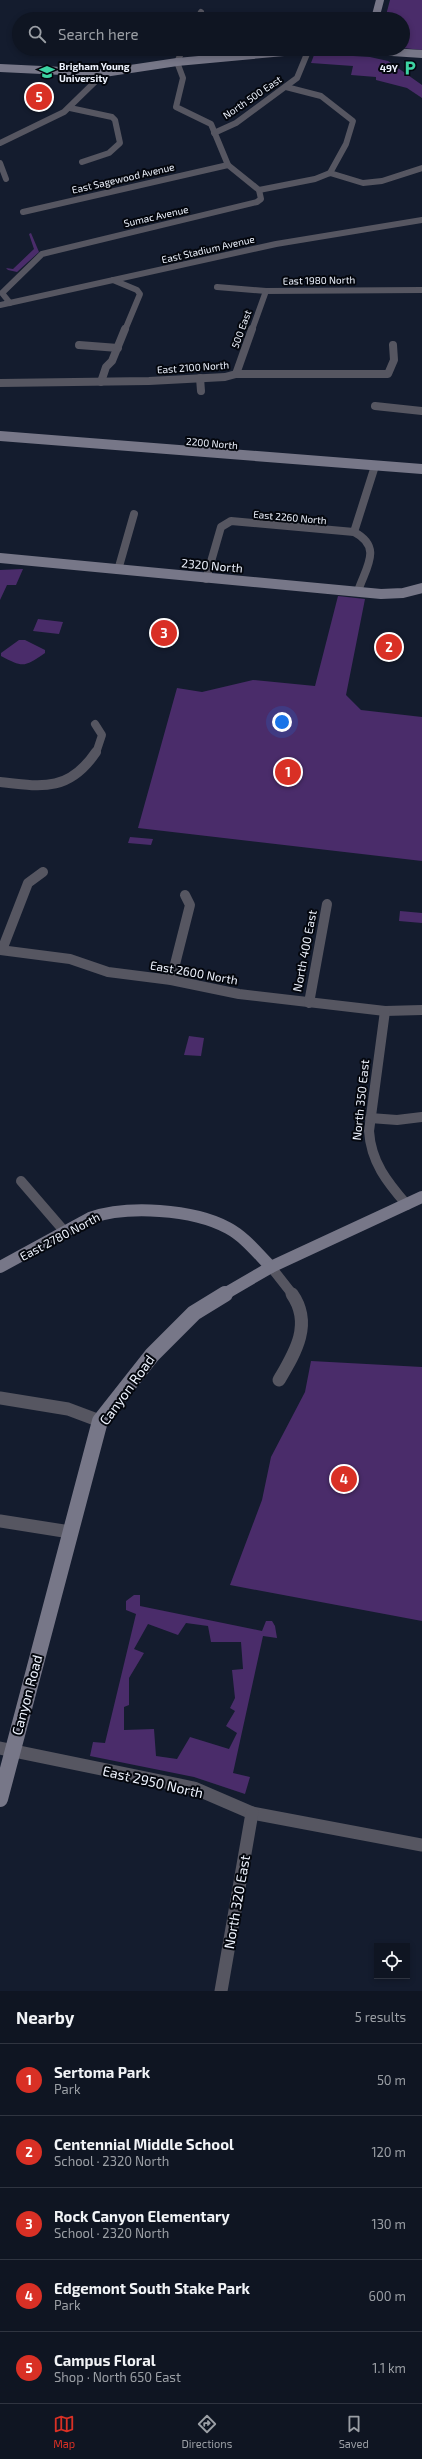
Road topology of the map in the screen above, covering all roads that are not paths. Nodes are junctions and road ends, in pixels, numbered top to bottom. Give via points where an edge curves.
1 (380, 0) edge
2 (377, 12) edge
3 (410, 53) edge
4 (422, 54) edge
5 (180, 56) edge
6 (238, 56) edge
7 (306, 56) edge
8 (402, 56) edge
9 (422, 58) edge
10 (177, 62) junction
11 (0, 68) edge
12 (104, 73) junction
13 (286, 87) junction
14 (70, 108) junction
15 (214, 133) junction
16 (0, 143) edge
17 (82, 162) dead end
18 (0, 163) edge
19 (228, 165) junction
20 (422, 168) edge
21 (330, 173) junction
22 (6, 179) dead end
23 (259, 190) junction
24 (23, 212) dead end
25 (422, 220) edge
26 (113, 280) junction
27 (217, 287) dead end
28 (422, 290) edge
29 (266, 291) junction
30 (10, 303) junction
31 (0, 305) edge
32 (79, 345) dead end
33 (393, 345) dead end
34 (118, 348) junction
35 (236, 374) junction
36 (200, 378) junction
37 (101, 382) junction
38 (0, 383) edge
39 (201, 391) dead end
40 (375, 406) dead end
41 (422, 411) edge
42 (0, 436) edge
43 (375, 466) junction
44 (422, 469) edge
45 (134, 514) dead end
46 (354, 532) junction
47 (0, 558) edge
48 (118, 570) junction
49 (206, 579) junction
50 (422, 588) edge
51 (358, 592) junction
52 (95, 724) dead end
53 (0, 782) edge
54 (43, 872) dead end
55 (185, 895) dead end
56 (327, 904) dead end
57 (1, 950) edge
58 (171, 980) junction
59 (309, 1003) junction
60 (422, 1010) edge
61 (384, 1011) junction
62 (422, 1117) edge
63 (370, 1118) junction
64 (21, 1181) dead end
65 (422, 1197) edge
66 (407, 1205) junction
67 (65, 1232) junction
68 (0, 1267) edge
69 (271, 1267) junction
70 (279, 1380) dead end
71 (0, 1398) edge
72 (100, 1421) junction
73 (0, 1521) edge
74 (70, 1532) junction
75 (6, 1749) edge
76 (0, 1799) edge
77 (252, 1813) junction
78 (422, 1845) edge
79 (221, 1991) edge

1 - 2 main road
3 - 4 main road
5 - 10 street
6 - 10 main road
7 - 13 street, North 500 East via 300,74
8 - 9 main road
10 - 12 main road
10 - 15 street via 183,78 176,107 211,124
11 - 12 main road
12 - 14 street
13 - 15 street, North 500 East via 236,123
13 - 21 street via 321,96 353,121 346,144
14 - 16 street
14 - 17 street via 112,117 120,134 120,143 114,151
15 - 19 street, North 500 East
18 - 22 street
19 - 23 street, North 500 East
19 - 24 street, East Sagewood Avenue
20 - 21 street via 408,170 368,184
21 - 23 street via 315,179
23 - 30 street, Sumac Avenue via 261,199 258,202 42,254 2,293
25 - 26 street, East Stadium Avenue via 276,244
26 - 30 street, East Stadium Avenue
26 - 34 street via 137,290 140,294
27 - 29 street, East 1980 North
28 - 29 street, East 1980 North
29 - 35 street, 500 East
30 - 31 street, East Stadium Avenue
32 - 34 street
33 - 35 street, East 2100 North via 395,353 392,369 388,374
34 - 37 street via 112,362 106,367
35 - 36 street, East 2100 North
36 - 37 street, East 2100 North
36 - 39 street
37 - 38 street, East 2100 North
40 - 41 street
42 - 43 main road, 2200 North
43 - 44 main road, 2200 North
43 - 46 street
45 - 48 street
46 - 49 street, East 2260 North via 224,523
46 - 51 street via 365,538 371,551 370,561 361,578
47 - 48 main road, 2320 North
48 - 49 main road, 2320 North
49 - 51 main road, 2320 North
50 - 51 main road, 2320 North via 389,594
52 - 53 street via 102,735 97,751 87,766 54,786 39,787
54 - 57 street via 28,883
55 - 58 street via 190,905
56 - 59 street, North 400 East
57 - 58 street, East 2600 North via 70,959 108,972
58 - 59 street, East 2600 North via 239,994
59 - 61 street, East 2600 North
60 - 61 street, East 2600 North
61 - 63 street, North 350 East
62 - 63 street via 397,1120
63 - 66 street, North 350 East via 369,1147 373,1160
64 - 67 street
65 - 66 main road, Canyon Road
66 - 69 main road, Canyon Road
67 - 68 main road, East 2780 North
67 - 69 main road, East 2780 North via 101,1214 122,1210 201,1219 228,1228
69 - 70 street via 298,1300 303,1316 302,1336 295,1355
69 - 72 main road, Canyon Road via 194,1313 152,1355
71 - 72 street via 68,1409
72 - 74 main road, Canyon Road
73 - 74 street
74 - 75 main road, Canyon Road
75 - 76 main road, Canyon Road
75 - 77 street, East 2950 North via 194,1788
77 - 78 street, East 2950 North
77 - 79 street, North 320 East

